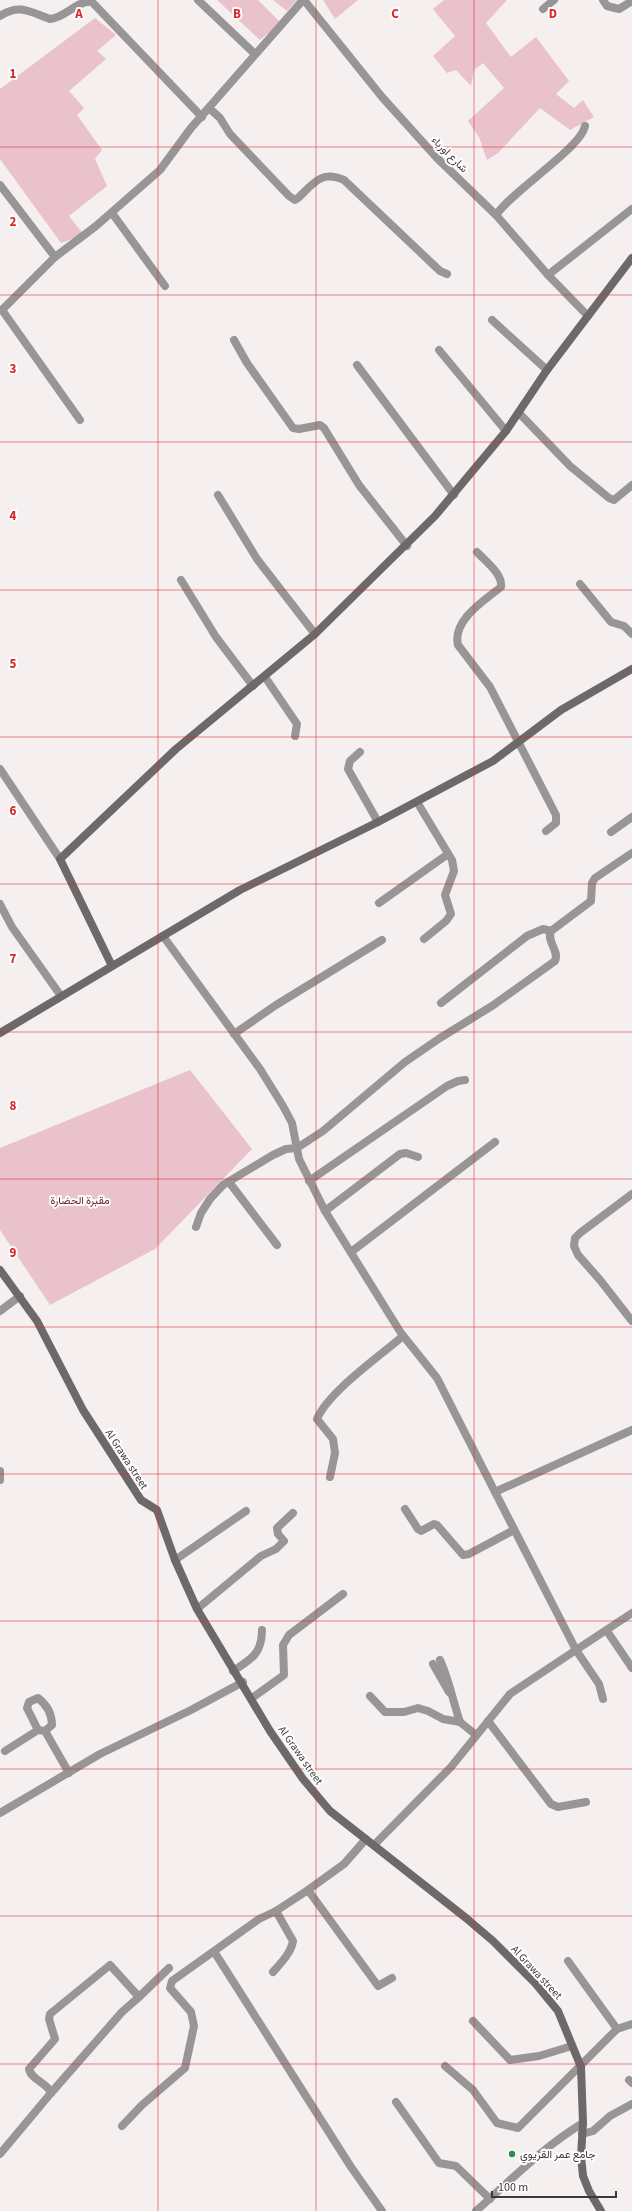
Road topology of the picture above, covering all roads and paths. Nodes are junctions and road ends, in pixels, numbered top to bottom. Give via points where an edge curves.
1 (198, 0) edge
2 (303, 0) edge
3 (554, 0) edge
4 (603, 0) edge
5 (632, 1) edge
6 (543, 9) dead end
7 (0, 16) edge
8 (255, 54) junction
9 (209, 108) junction
10 (202, 117) junction
11 (585, 126) dead end
12 (0, 185) edge
13 (632, 209) edge
14 (112, 213) junction
15 (496, 215) junction
16 (55, 257) junction
17 (632, 258) edge
18 (447, 274) dead end
19 (548, 275) junction
20 (165, 286) dead end
21 (588, 316) junction
22 (492, 320) dead end
23 (234, 340) dead end
24 (439, 350) dead end
25 (357, 365) dead end
26 (547, 370) junction
27 (519, 413) junction
28 (80, 420) dead end
29 (506, 431) junction
30 (632, 485) edge
31 (454, 494) junction
32 (218, 495) dead end
33 (407, 546) junction
34 (477, 552) dead end
35 (181, 580) dead end
36 (580, 584) dead end
37 (315, 634) junction
38 (632, 634) edge
39 (632, 669) edge
40 (264, 677) junction
41 (253, 686) junction
42 (295, 736) dead end
43 (518, 742) junction
44 (360, 752) dead end
45 (0, 768) edge
46 (416, 802) junction
47 (632, 817) edge
48 (378, 822) junction
49 (546, 831) dead end
50 (612, 832) dead end
51 (632, 853) edge
52 (448, 854) junction
53 (60, 859) junction
54 (379, 903) dead end
55 (0, 904) edge
56 (551, 931) junction
57 (163, 936) junction
58 (424, 939) dead end
59 (382, 940) dead end
60 (112, 966) junction
61 (61, 996) junction
62 (441, 1003) dead end
63 (0, 1033) edge
64 (234, 1034) junction
65 (465, 1080) dead end
66 (494, 1142) dead end
67 (297, 1148) junction
68 (418, 1157) dead end
69 (309, 1181) junction
70 (229, 1182) junction
71 (632, 1194) edge
72 (325, 1211) junction
73 (196, 1227) dead end
74 (277, 1245) dead end
75 (351, 1252) junction
76 (0, 1270) edge
77 (20, 1296) junction
78 (0, 1311) edge
79 (632, 1321) edge
80 (403, 1336) junction
81 (632, 1430) edge
82 (0, 1471) edge
83 (330, 1477) dead end
84 (0, 1480) edge
85 (495, 1492) junction
86 (405, 1509) dead end
87 (246, 1511) dead end
88 (293, 1513) dead end
89 (514, 1530) junction
90 (175, 1560) junction
91 (343, 1594) dead end
92 (197, 1609) junction
93 (632, 1613) edge
94 (262, 1630) dead end
95 (607, 1631) junction
96 (576, 1650) junction
97 (436, 1662) dead end
98 (632, 1668) edge
99 (233, 1671) junction
100 (243, 1682) junction
101 (370, 1696) dead end
102 (252, 1698) junction
103 (603, 1699) dead end
104 (488, 1721) junction
105 (460, 1722) junction
106 (476, 1735) junction
107 (5, 1751) dead end
108 (69, 1773) junction
109 (586, 1802) dead end
110 (0, 1813) edge
111 (366, 1838) junction
112 (374, 1845) junction
113 (308, 1890) junction
114 (276, 1911) junction
115 (215, 1953) junction
116 (568, 1961) dead end
117 (169, 1968) dead end
118 (273, 1972) dead end
119 (392, 1978) dead end
120 (139, 1997) junction
121 (473, 2021) dead end
122 (632, 2024) edge
123 (617, 2029) junction
124 (572, 2046) junction
125 (445, 2066) dead end
126 (581, 2067) junction
127 (51, 2093) junction
128 (396, 2102) dead end
129 (632, 2104) edge
130 (583, 2122) junction
131 (122, 2126) dead end
132 (582, 2134) junction
133 (0, 2154) edge
134 (490, 2199) junction
135 (382, 2211) edge
136 (476, 2211) edge
137 (600, 2211) edge

1 - 8 street
2 - 8 street
2 - 15 street, شارع اورباء via 392,108 437,158
3 - 6 street
4 - 5 street via 607,6 619,9
7 - 10 street via 20,8 54,19 80,2 92,2
8 - 9 street
9 - 10 street
9 - 18 street via 288,196 295,200 324,176 344,180 440,271
10 - 14 street via 160,170
11 - 15 street via 581,134 556,160 510,198
12 - 16 street
13 - 19 street
14 - 16 street
14 - 20 street
15 - 19 street, شارع اورباء
16 - 28 street via 2,310
17 - 21 street
19 - 21 street, شارع اورباء
21 - 26 street
22 - 26 street
23 - 33 street via 247,363 293,428 299,430 320,425 324,428 359,485
24 - 29 street
25 - 31 street
26 - 27 street
27 - 29 street
27 - 30 street via 570,466 609,498 614,500
29 - 31 street
31 - 33 street
32 - 37 street via 263,568
33 - 37 street
34 - 43 street via 498,575 502,582 501,587 466,618 457,643 490,688
35 - 41 street via 216,637
36 - 38 street via 611,622 624,626
37 - 40 street
39 - 43 street via 561,710
40 - 41 street
40 - 42 street via 297,724
41 - 53 street via 176,749
43 - 46 street via 493,761
43 - 49 street via 557,818 554,826
44 - 48 street via 350,761 348,769
45 - 53 street
46 - 48 street
46 - 52 street
47 - 50 street
48 - 57 street via 240,890
51 - 56 street via 595,878 592,883 591,901
52 - 54 street
52 - 58 street via 454,871 446,892 451,914
53 - 60 street
55 - 61 street via 12,927
56 - 62 street via 543,929 528,936
56 - 67 street via 550,938 557,956 555,961 498,1002 405,1062 338,1120
57 - 60 street
57 - 64 street
59 - 64 street
60 - 61 street
61 - 63 street
64 - 67 street via 260,1069 288,1116
65 - 69 street via 458,1080 447,1086
66 - 75 street
67 - 69 street
67 - 70 street via 280,1151
68 - 72 street via 400,1154
69 - 72 street
70 - 73 street via 218,1189 210,1199
70 - 74 street
71 - 79 street via 574,1238 574,1246 578,1255
72 - 75 street
75 - 80 street
76 - 77 street, Al Grawa street
77 - 78 street
77 - 90 street, Al Grawa street via 43,1332 89,1421 140,1500 157,1510
80 - 83 street via 347,1383 320,1413 317,1419 333,1439 334,1453
80 - 85 street via 437,1378
81 - 85 street
82 - 84 street
85 - 89 street
86 - 89 street via 418,1529 421,1531 437,1525 463,1555
87 - 90 street
88 - 92 street via 277,1528 284,1541 280,1545 261,1556
89 - 96 street
90 - 92 street, Al Grawa street
91 - 102 street via 289,1635 283,1645 284,1676
92 - 99 street, Al Grawa street
93 - 95 street
94 - 99 street via 262,1644 249,1661
95 - 96 street
95 - 98 street
96 - 103 street via 599,1684
96 - 104 street via 510,1694
97 - 105 street via 449,1681
99 - 100 street, Al Grawa street
100 - 102 street, Al Grawa street
100 - 108 street via 184,1714 100,1754
101 - 105 street via 385,1712 404,1712 418,1708 443,1719
102 - 111 street, Al Grawa street via 270,1731 303,1779 330,1811
104 - 106 street
104 - 109 street via 551,1804 558,1807
105 - 106 street
106 - 112 street via 451,1767
107 - 108 street via 41,1730
108 - 110 street
111 - 112 street, Al Grawa street
111 - 113 street via 344,1864
112 - 124 street, Al Grawa street via 466,1918 536,1983 558,2011
113 - 114 street
113 - 119 street via 378,1986
114 - 115 street via 259,1919
114 - 118 street via 293,1941 286,1957
115 - 131 street via 172,1981 170,1988 191,2012 194,2026 185,2068
115 - 135 street via 351,2167
116 - 123 street
117 - 120 street
120 - 127 street via 122,2012
120 - 127 street via 110,1965 50,2014 55,2039 30,2071
121 - 124 street via 510,2060 539,2056
122 - 123 street
123 - 126 street
124 - 126 street, Al Grawa street
125 - 126 street via 472,2090 497,2123 518,2128
126 - 130 street, Al Grawa street
127 - 133 street
128 - 134 street via 439,2163 456,2166
129 - 132 street via 610,2116 593,2131
130 - 132 street, Al Grawa street
130 - 134 street via 539,2154
132 - 137 street, Al Grawa street via 583,2176
134 - 136 street

